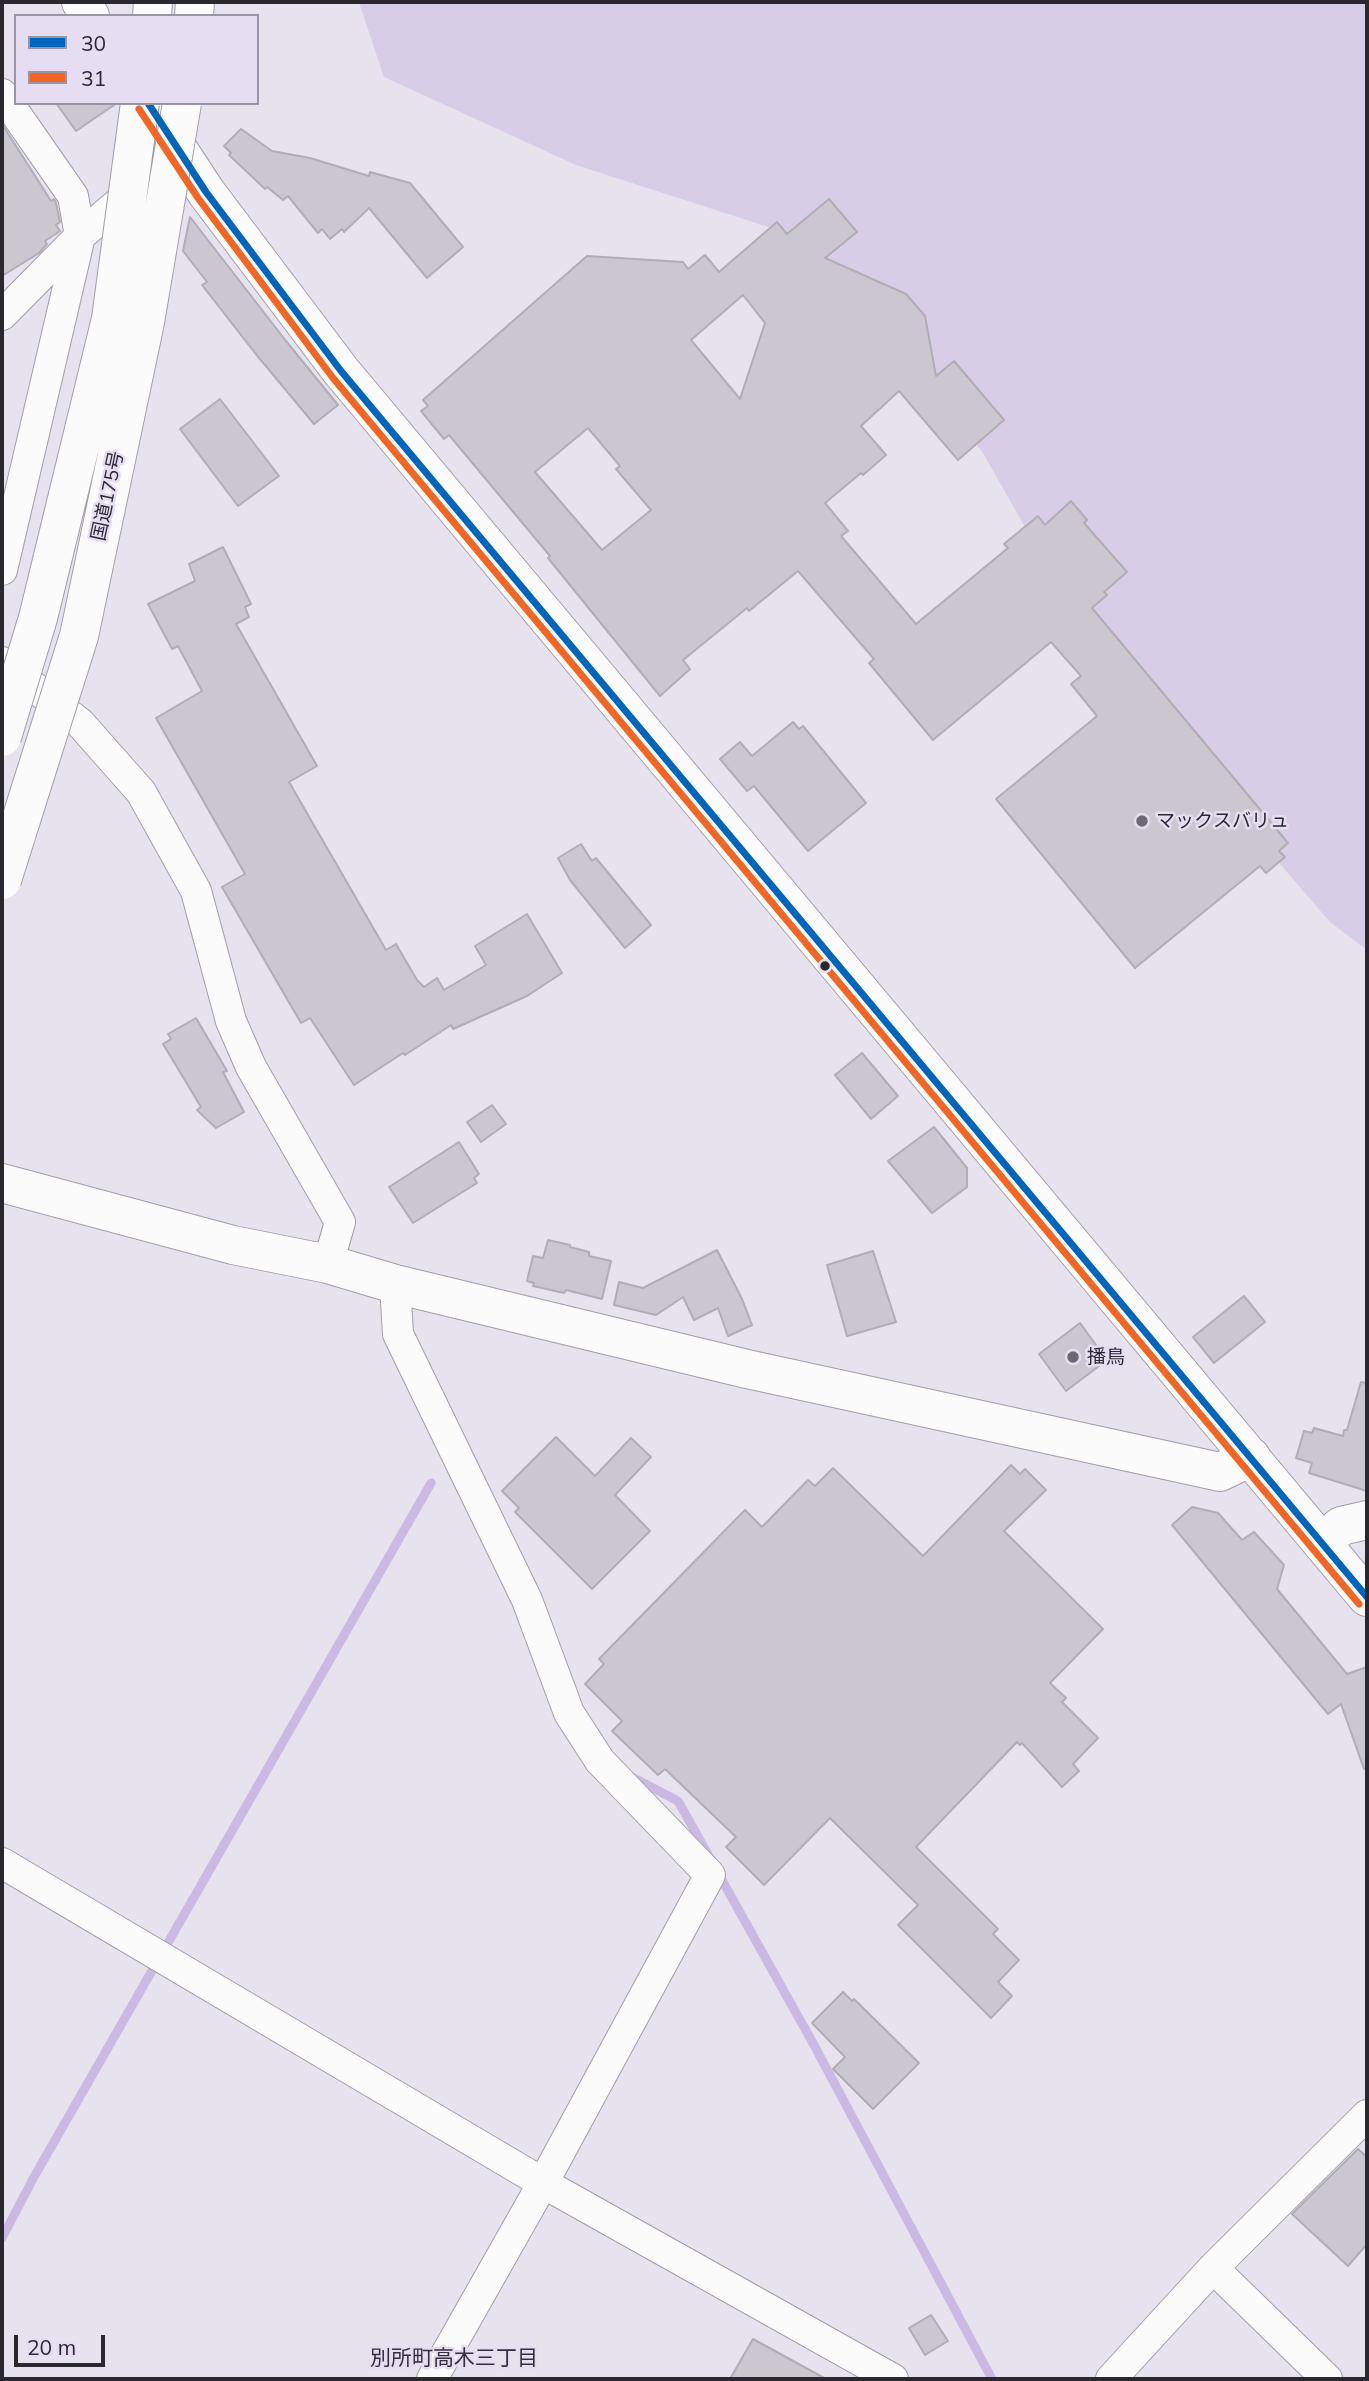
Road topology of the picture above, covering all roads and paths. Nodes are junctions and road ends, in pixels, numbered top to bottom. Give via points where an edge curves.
1 (2, 94) edge
2 (140, 105) edge
3 (149, 105) edge
4 (181, 105) edge
5 (141, 183) dead end
6 (80, 236) junction
7 (2, 315) edge
8 (2, 570) edge
9 (2, 662) edge
10 (2, 737) edge
11 (2, 880) edge
12 (2, 1183) edge
13 (328, 1264) junction
14 (395, 1284) junction
15 (1251, 1457) junction
16 (1367, 1520) edge
17 (1322, 1543) junction
18 (1367, 1597) edge
19 (2, 1863) edge
20 (1367, 2115) edge
21 (543, 2183) junction
22 (1213, 2268) junction
23 (432, 2379) edge
24 (893, 2379) edge
25 (1111, 2379) edge
26 (1326, 2379) edge

1 - 6 street via 73,196
2 - 10 main road, 国道175号, bridge via 111,319 38,618
3 - 15 main road via 206,192 341,370
4 - 11 main road, 国道175号, bridge via 145,322 79,636
5 - 6 street
6 - 7 street
6 - 8 street
9 - 13 street via 80,723 141,792 196,891 231,1021 251,1067 340,1222
12 - 13 main road via 233,1245
13 - 14 main road
14 - 15 main road via 747,1369 1220,1472
14 - 21 street via 398,1334 527,1600 569,1713 600,1761 710,1875
15 - 17 main road
16 - 17 main road via 1341,1526
17 - 18 main road
19 - 21 street
20 - 22 street
21 - 23 street
21 - 24 street
22 - 25 street
22 - 26 street

